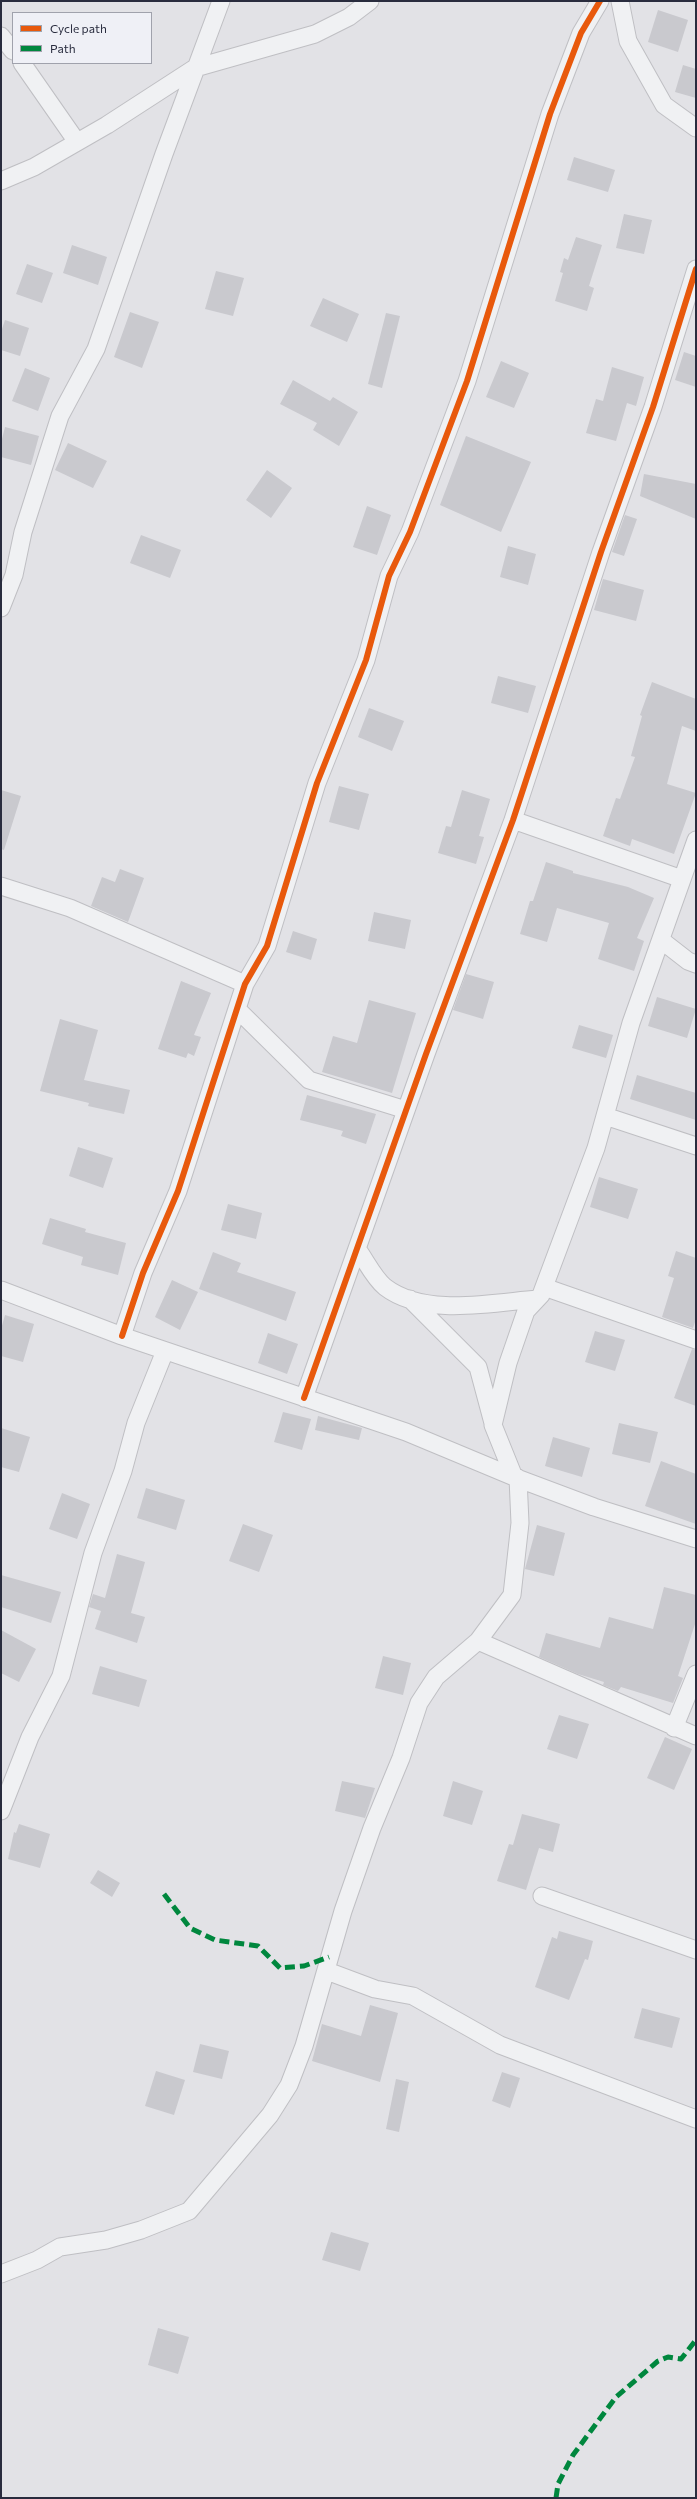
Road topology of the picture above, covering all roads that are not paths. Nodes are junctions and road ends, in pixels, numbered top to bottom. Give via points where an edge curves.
1 (221, 1) edge
2 (370, 1) edge
3 (600, 1) edge
4 (620, 1) edge
5 (1, 36) edge
6 (12, 50) edge
7 (23, 64) edge
8 (195, 68) junction
9 (696, 128) edge
10 (77, 142) junction
11 (1, 181) edge
12 (696, 269) edge
13 (1, 608) edge
14 (513, 820) junction
15 (696, 840) edge
16 (682, 879) junction
17 (1, 886) edge
18 (661, 940) junction
19 (696, 964) edge
20 (245, 984) junction
21 (237, 1009) junction
22 (406, 1110) junction
23 (605, 1116) junction
24 (696, 1146) edge
25 (358, 1250) junction
26 (1, 1290) edge
27 (541, 1293) junction
28 (410, 1299) junction
29 (122, 1336) junction
30 (696, 1340) edge
31 (166, 1351) junction
32 (304, 1398) junction
33 (493, 1425) junction
34 (516, 1478) junction
35 (696, 1539) edge
36 (478, 1641) junction
37 (696, 1674) edge
38 (674, 1728) junction
39 (696, 1736) edge
40 (1, 1812) edge
41 (542, 1896) dead end
42 (696, 1950) edge
43 (327, 1971) junction
44 (696, 2119) edge
45 (1, 2274) edge

1 - 8 street
2 - 8 street via 349,17 315,34
3 - 20 street via 581,33 550,114 467,381 410,532 389,576 366,660 317,783 267,946
4 - 9 street via 628,41 664,105
5 - 6 street
7 - 10 street
8 - 10 street
8 - 13 street via 96,349 60,416 23,532 14,575
10 - 11 street via 34,167
12 - 14 street via 653,407 601,552
14 - 16 street
14 - 22 street
15 - 16 street
16 - 18 street
17 - 20 street via 70,908
18 - 19 street via 688,961
18 - 23 street via 631,1023
20 - 21 street
21 - 22 street via 309,1080
21 - 29 street via 178,1191 143,1273
22 - 25 street
23 - 24 street
23 - 27 street via 596,1148
25 - 28 street via 385,1286
25 - 32 street
26 - 29 street
27 - 28 street via 446,1307
27 - 30 street
27 - 33 street via 526,1311 508,1363
28 - 33 street via 478,1367
29 - 31 street
31 - 32 street
31 - 40 street via 136,1423 123,1471 93,1553 61,1676 30,1737
32 - 34 street via 406,1432
33 - 34 street
34 - 35 street via 594,1507
34 - 36 street via 520,1522 512,1595
36 - 38 street
36 - 43 street via 436,1678 419,1703 343,1911
37 - 38 street
38 - 39 street
41 - 42 street
43 - 44 street via 375,1990 413,1996 500,2045
43 - 45 street via 289,2085 270,2115 189,2211 120,2236 60,2247 37,2260

